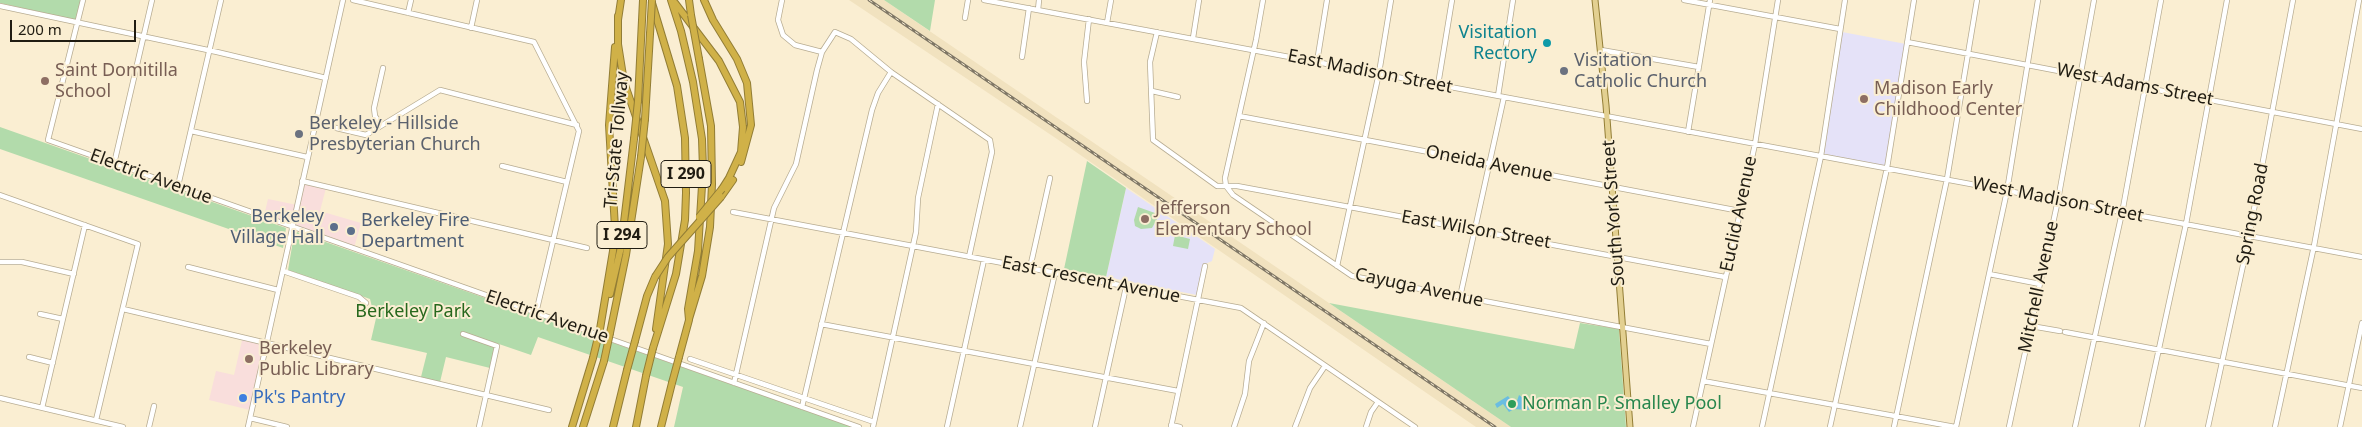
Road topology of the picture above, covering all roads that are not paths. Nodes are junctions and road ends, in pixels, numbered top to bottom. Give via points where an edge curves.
1 (84, 0) edge
2 (152, 0) edge
3 (221, 0) edge
4 (343, 0) edge
5 (354, 0) edge
6 (411, 0) edge
7 (477, 0) edge
8 (621, 0) edge
9 (643, 0) edge
10 (651, 0) edge
11 (672, 0) edge
12 (689, 0) edge
13 (704, 0) edge
14 (782, 0) edge
15 (968, 0) edge
16 (984, 0) edge
17 (1039, 0) edge
18 (1111, 0) edge
19 (1199, 0) edge
20 (1263, 0) edge
21 (1327, 0) edge
22 (1391, 0) edge
23 (1452, 0) edge
24 (1513, 0) edge
25 (1596, 0) edge
26 (1684, 0) edge
27 (1778, 0) edge
28 (1845, 0) edge
29 (1914, 0) edge
30 (1976, 0) edge
31 (2038, 0) edge
32 (2094, 0) edge
33 (2161, 0) edge
34 (2227, 0) edge
35 (2293, 0) edge
36 (2358, 0) edge
37 (1710, 2) edge
38 (0, 6) edge
39 (1029, 8) junction
40 (1038, 10) junction
41 (408, 13) junction
42 (618, 16) junction
43 (965, 18) dead end
44 (1776, 18) junction
45 (1089, 19) junction
46 (1107, 22) junction
47 (78, 23) junction
48 (471, 28) junction
49 (1840, 29) junction
50 (1157, 32) junction
51 (143, 38) junction
52 (1192, 38) junction
53 (1907, 42) junction
54 (1254, 50) junction
55 (1601, 50) junction
56 (210, 52) junction
57 (822, 52) junction
58 (1968, 54) junction
59 (1022, 58) dead end
60 (1317, 62) junction
61 (2027, 65) junction
62 (1699, 67) junction
63 (384, 68) dead end
64 (891, 72) junction
65 (1379, 73) junction
66 (2080, 75) junction
67 (326, 78) junction
68 (1438, 85) junction
69 (2145, 87) junction
70 (1152, 91) junction
71 (1498, 96) junction
72 (1178, 97) dead end
73 (1504, 97) junction
74 (2209, 99) junction
75 (1087, 101) dead end
76 (938, 104) junction
77 (2272, 112) junction
78 (1239, 116) junction
79 (1607, 116) junction
80 (315, 123) junction
81 (577, 124) junction
82 (2336, 124) junction
83 (381, 125) junction
84 (2362, 129) edge
85 (191, 130) junction
86 (1688, 132) junction
87 (1364, 141) junction
88 (1755, 144) junction
89 (1821, 156) junction
90 (307, 157) junction
91 (1490, 163) junction
92 (114, 164) junction
93 (502, 166) dead end
94 (1887, 168) junction
95 (1050, 178) dead end
96 (1947, 179) junction
97 (302, 181) junction
98 (567, 182) junction
99 (178, 186) junction
100 (1226, 186) junction
101 (1612, 186) junction
102 (2007, 191) junction
103 (0, 195) edge
104 (2058, 200) junction
105 (1350, 207) junction
106 (1740, 211) junction
107 (733, 212) dead end
108 (2122, 212) junction
109 (771, 219) junction
110 (2186, 224) junction
111 (85, 225) junction
112 (292, 227) junction
113 (1475, 230) junction
114 (689, 232) junction
115 (842, 233) junction
116 (2249, 236) junction
117 (554, 241) junction
118 (913, 246) junction
119 (587, 248) dead end
120 (2313, 248) junction
121 (969, 257) junction
122 (1618, 257) junction
123 (2362, 257) edge
124 (984, 260) junction
125 (0, 262) edge
126 (1205, 266) dead end
127 (1337, 266) junction
128 (188, 267) dead end
129 (1030, 268) junction
130 (283, 271) junction
131 (1055, 273) junction
132 (74, 274) junction
133 (1989, 274) junction
134 (1725, 277) junction
135 (2040, 284) junction
136 (1126, 286) junction
137 (278, 290) junction
138 (1460, 297) junction
139 (1198, 300) junction
140 (366, 304) dead end
141 (123, 309) junction
142 (536, 313) junction
143 (40, 314) dead end
144 (63, 319) junction
145 (689, 320) junction
146 (1264, 323) junction
147 (2362, 323) edge
148 (821, 324) junction
149 (2030, 326) junction
150 (1623, 327) junction
151 (600, 329) junction
152 (463, 334) dead end
153 (892, 337) junction
154 (2095, 338) junction
155 (266, 343) junction
156 (1711, 344) junction
157 (653, 346) junction
158 (2158, 350) junction
159 (964, 351) junction
160 (29, 357) dead end
161 (690, 358) dead end
162 (2222, 362) junction
163 (53, 363) junction
164 (1034, 364) junction
165 (1325, 366) junction
166 (2286, 374) junction
167 (736, 375) junction
168 (1106, 377) junction
169 (1703, 380) junction
170 (734, 383) junction
171 (2349, 385) junction
172 (2362, 388) edge
173 (1178, 391) junction
174 (1769, 393) junction
175 (486, 395) junction
176 (0, 398) edge
177 (804, 398) junction
178 (1378, 402) junction
179 (1835, 405) junction
180 (154, 406) dead end
181 (802, 407) junction
182 (42, 408) junction
183 (549, 410) dead end
184 (1896, 416) junction
185 (250, 418) junction
186 (96, 420) junction
187 (873, 425) edge
188 (1171, 426) edge
189 (123, 427) edge
190 (149, 427) edge
191 (248, 427) edge
192 (287, 427) edge
193 (479, 427) edge
194 (572, 427) edge
195 (583, 427) edge
196 (613, 427) edge
197 (636, 427) edge
198 (661, 427) edge
199 (859, 427) edge
200 (947, 427) edge
201 (1020, 427) edge
202 (1095, 427) edge
203 (1180, 427) edge
204 (1234, 427) edge
205 (1295, 427) edge
206 (1366, 427) edge
207 (1415, 427) edge
208 (1630, 427) edge
209 (1693, 427) edge
210 (1762, 427) edge
211 (1830, 427) edge
212 (1894, 427) edge
213 (1955, 427) edge
214 (2009, 427) edge
215 (2076, 427) edge
216 (2142, 427) edge
217 (2208, 427) edge
218 (2275, 427) edge
219 (2340, 427) edge

1 - 47 street
2 - 51 street
3 - 56 street
4 - 67 street
5 - 41 street
6 - 41 street
7 - 48 street
8 - 42 highway
9 - 151 highway, Tri-State Tollway / I 294, bridge via 638,100 621,247
10 - 157 highway, I 290 via 676,86 686,164 685,220 676,274
10 - 195 highway, Tri-State Tollway / I 294, bridge via 645,119 626,255 604,361
11 - 114 highway, bridge via 719,61 740,102 743,127 740,152 733,171
11 - 145 highway, I 290 via 687,54 702,139 702,205
12 - 145 highway, bridge via 711,126 712,184 710,227 702,276
13 - 114 highway, bridge via 742,71 751,110 750,134 734,179
14 - 57 street via 778,20 783,35 795,46
15 - 43 street
16 - 39 street, East Madison Street
17 - 40 street
18 - 46 street
19 - 52 street
20 - 54 street
21 - 60 street
22 - 65 street
23 - 68 street
24 - 71 street
25 - 55 main road, South York Street
26 - 37 street
27 - 44 street, Euclid Avenue
28 - 49 street
29 - 53 street
30 - 58 street
31 - 61 street
32 - 66 street, Mitchell Avenue
33 - 69 street
34 - 74 street
35 - 77 street, Spring Road
36 - 82 street
37 - 44 street
37 - 62 street
38 - 47 street
39 - 40 street, East Madison Street
39 - 59 street
40 - 45 street, East Madison Street
41 - 48 street
42 - 151 highway via 609,108 615,228
42 - 157 highway via 618,44 624,82 657,174 667,217 668,244
44 - 49 street
44 - 88 street, Euclid Avenue
45 - 46 street, East Madison Street
45 - 75 street via 1084,62
46 - 50 street, East Madison Street
47 - 51 street
47 - 92 street, Electric Avenue via 48,140
48 - 81 street via 534,42
49 - 89 street
50 - 52 street, East Madison Street
50 - 70 street, Cayuga Avenue via 1150,62
51 - 56 street
51 - 92 street
52 - 54 street, East Madison Street
53 - 58 street, West Adams Street
53 - 94 street
54 - 60 street, East Madison Street
54 - 78 street
55 - 62 street
55 - 79 main road, South York Street
56 - 67 street
56 - 85 street
57 - 64 street via 835,32 851,38
57 - 109 street via 796,164 777,199
58 - 61 street, West Adams Street
58 - 96 street
60 - 65 street, East Madison Street
61 - 66 street, West Adams Street
61 - 102 street
62 - 86 street
63 - 83 street via 374,108
64 - 76 street
64 - 115 street via 872,110
65 - 68 street, East Madison Street
65 - 87 street
66 - 69 street, West Adams Street
66 - 104 street, Mitchell Avenue
67 - 80 street
68 - 71 street, East Madison Street
69 - 74 street, West Adams Street
69 - 108 street
70 - 72 street
70 - 100 street, Cayuga Avenue via 1152,135 1156,144 1217,186
71 - 73 street, East Madison Street
73 - 79 street, East Madison Street
73 - 91 street
74 - 77 street, West Adams Street
74 - 110 street
76 - 118 street via 918,198
76 - 121 street via 990,140 992,152
77 - 82 street, West Adams Street
77 - 116 street, Spring Road
78 - 87 street, Oneida Avenue
78 - 100 street via 1224,178
79 - 86 street, East Madison Street
79 - 101 main road, South York Street
80 - 83 street via 366,135
80 - 90 street
81 - 83 street via 440,90
81 - 98 street via 579,131
82 - 84 street, West Adams Street
82 - 120 street
85 - 90 street
85 - 99 street
86 - 88 street, East Madison Street
87 - 91 street, Oneida Avenue
87 - 105 street
88 - 89 street, West Madison Street
88 - 106 street, Euclid Avenue
89 - 94 street, West Madison Street
89 - 174 street
90 - 97 street
91 - 101 street, Oneida Avenue
91 - 113 street
92 - 99 street, Electric Avenue
93 - 98 street
94 - 96 street, West Madison Street
94 - 179 street
95 - 129 street
96 - 102 street, West Madison Street
96 - 184 street
97 - 112 street
97 - 117 street
98 - 117 street
99 - 112 street, Electric Avenue
100 - 105 street, East Wilson Street
100 - 127 street, Cayuga Avenue via 1233,195
101 - 106 street, Oneida Avenue
101 - 122 main road, South York Street
102 - 104 street, West Madison Street
102 - 133 street
103 - 111 street
104 - 108 street, West Madison Street
104 - 135 street, Mitchell Avenue
105 - 113 street, East Wilson Street
105 - 127 street
106 - 134 street, Euclid Avenue
107 - 109 street, East Crescent Avenue
108 - 110 street, West Madison Street
108 - 154 street
109 - 115 street, East Crescent Avenue
109 - 167 street
110 - 116 street, West Madison Street
110 - 158 street
111 - 132 street
111 - 141 street via 138,244
112 - 130 street
112 - 142 street, Electric Avenue
113 - 122 street, East Wilson Street
113 - 138 street
114 - 196 highway, bridge via 655,277 647,296
115 - 118 street, East Crescent Avenue
115 - 148 street
116 - 120 street, West Madison Street
116 - 162 street, Spring Road
117 - 119 street
117 - 142 street
118 - 121 street, East Crescent Avenue
118 - 153 street
120 - 123 street, West Madison Street
120 - 166 street
121 - 124 street, East Crescent Avenue
122 - 134 street, East Wilson Street
122 - 150 main road, South York Street
124 - 129 street, East Crescent Avenue
124 - 159 street
125 - 132 street via 22,262
126 - 139 street
127 - 138 street, Cayuga Avenue via 1357,278
128 - 137 street
129 - 131 street, East Crescent Avenue
130 - 137 street
130 - 140 street via 359,297
131 - 136 street, East Crescent Avenue
131 - 164 street
132 - 144 street
133 - 135 street
133 - 213 street
134 - 156 street, Euclid Avenue
135 - 149 street, Mitchell Avenue
136 - 139 street, East Crescent Avenue
136 - 168 street
137 - 155 street
138 - 150 street, Cayuga Avenue
139 - 146 street, East Crescent Avenue via 1241,308
139 - 173 street
141 - 155 street
141 - 186 street
142 - 170 street, Electric Avenue
143 - 144 street
144 - 163 street
145 - 198 highway, I 290, bridge
146 - 165 street, East Crescent Avenue
146 - 204 street via 1249,361
147 - 171 street
148 - 153 street
148 - 177 street
149 - 154 street
149 - 214 street, Mitchell Avenue
150 - 156 street, Cayuga Avenue
150 - 208 main road, South York Street
151 - 194 highway, Tri-State Tollway / I 294, bridge
152 - 175 street via 497,346
153 - 159 street
153 - 187 street
154 - 158 street
154 - 215 street
155 - 175 street
155 - 185 street
156 - 169 street, Euclid Avenue
157 - 197 highway, I 290, bridge
158 - 162 street
158 - 216 street
159 - 164 street
159 - 200 street
160 - 163 street
161 - 167 street
162 - 166 street
162 - 217 street, Spring Road
163 - 182 street
164 - 168 street
164 - 201 street
165 - 178 street, East Crescent Avenue
165 - 205 street via 1310,388
166 - 171 street
166 - 218 street
167 - 170 street
167 - 177 street
168 - 173 street
168 - 202 street
169 - 174 street
169 - 209 street, Euclid Avenue
170 - 181 street, Electric Avenue
171 - 172 street
171 - 219 street
173 - 188 street
174 - 179 street
174 - 210 street
175 - 183 street
175 - 193 street
176 - 182 street
177 - 181 street
177 - 187 street
178 - 206 street
178 - 207 street, East Crescent Avenue
179 - 184 street
179 - 211 street
180 - 190 street
181 - 199 street, Electric Avenue
182 - 186 street
184 - 212 street
184 - 213 street
185 - 191 street
185 - 192 street
186 - 189 street
188 - 203 street

